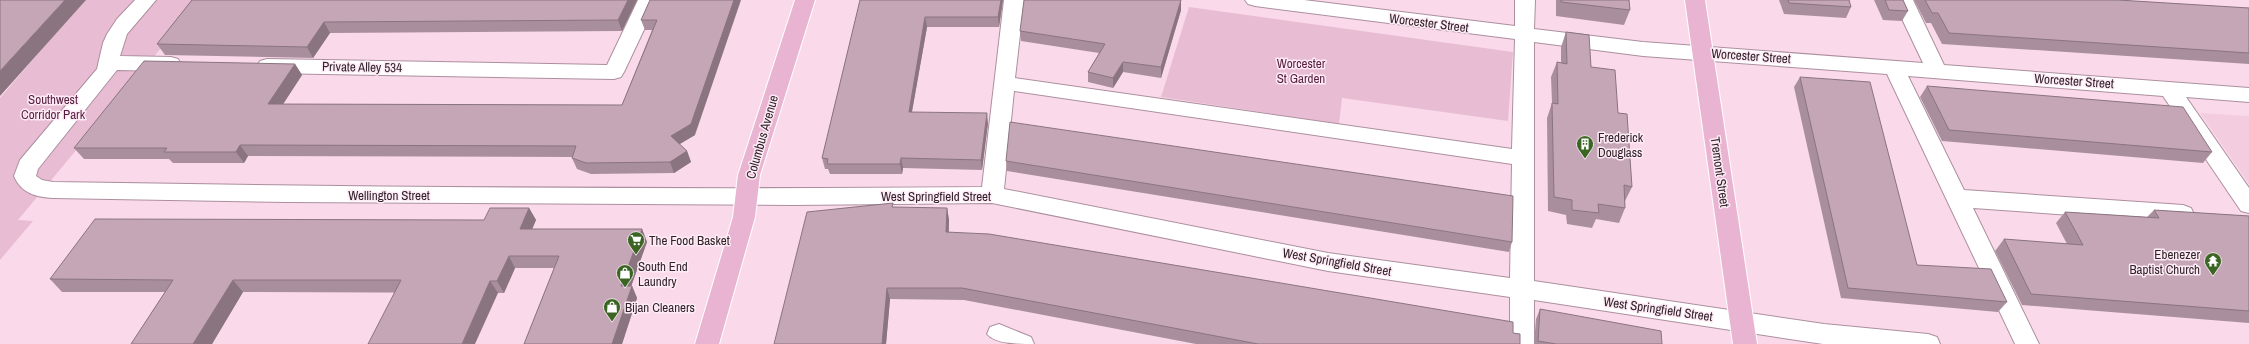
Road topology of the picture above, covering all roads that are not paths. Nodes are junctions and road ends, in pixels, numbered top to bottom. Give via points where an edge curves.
1 (146, 0) edge
2 (648, 0) edge
3 (805, 0) edge
4 (1014, 0) edge
5 (1255, 0) edge
6 (1524, 0) edge
7 (1695, 0) edge
8 (1903, 0) edge
9 (1525, 35) junction
10 (1704, 53) junction
11 (110, 63) junction
12 (189, 64) edge
13 (252, 66) edge
14 (1894, 68) junction
15 (1936, 71) junction
16 (1004, 83) junction
17 (2169, 88) junction
18 (2249, 95) edge
19 (1523, 158) junction
20 (748, 195) junction
21 (992, 195) junction
22 (1956, 198) junction
23 (2244, 213) edge
24 (2202, 215) edge
25 (1521, 290) junction
26 (1744, 332) edge
27 (999, 334) dead end
28 (707, 344) edge
29 (1022, 344) edge
30 (1522, 344) edge
31 (1928, 344) edge
32 (2027, 344) edge

1 - 11 street via 116,35
2 - 13 street, Private Alley 534 via 614,72
3 - 20 main road, Columbus Avenue via 749,175
4 - 16 street
5 - 9 street, Worcester Street
6 - 9 street
7 - 10 main road, Tremont Street
8 - 15 street
9 - 10 street, Worcester Street
9 - 19 street
10 - 14 street, Worcester Street
10 - 26 main road, Tremont Street
11 - 12 street
11 - 20 street, Wellington Street via 106,72 31,161 25,176 31,185 53,190 224,194
14 - 15 street, Worcester Street
14 - 22 street
15 - 17 street, Worcester Street
16 - 19 street
16 - 21 street
17 - 18 street, Worcester Street
17 - 23 street
19 - 25 street
20 - 21 street, West Springfield Street
20 - 28 main road, Columbus Avenue
21 - 25 street, West Springfield Street via 1328,262
22 - 24 street
22 - 32 street
25 - 26 street, West Springfield Street
25 - 30 street
26 - 31 street, West Springfield Street via 1824,334
27 - 29 street

